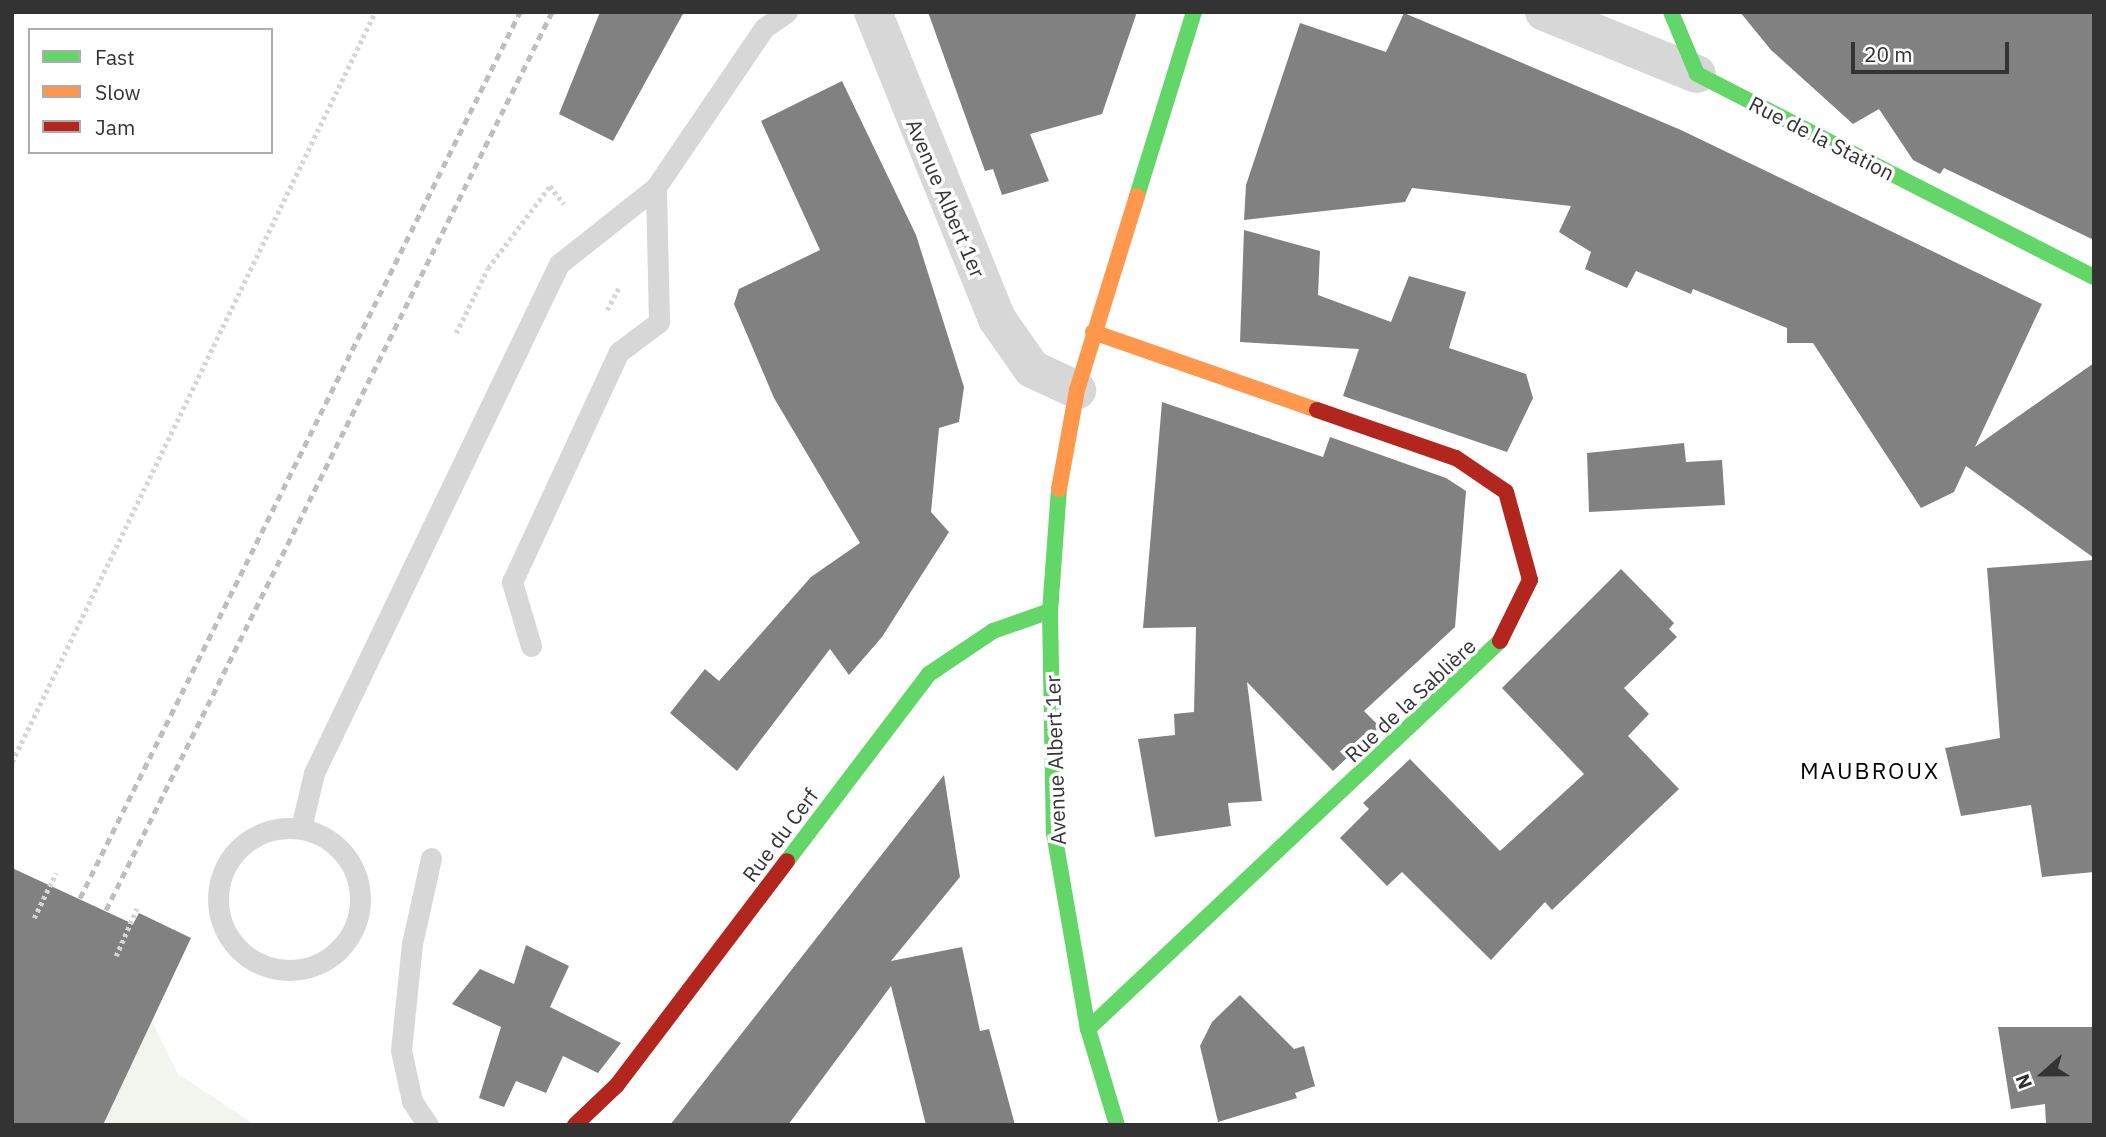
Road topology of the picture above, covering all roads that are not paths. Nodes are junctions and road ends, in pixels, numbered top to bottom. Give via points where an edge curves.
1 (787, 12) edge
2 (873, 12) edge
3 (1194, 12) edge
4 (1544, 12) edge
5 (1671, 12) edge
6 (1697, 74) junction
7 (656, 187) junction
8 (2094, 277) edge
9 (1093, 332) junction
10 (1077, 390) junction
11 (1050, 611) junction
12 (531, 646) dead end
13 (301, 828) junction
14 (431, 858) dead end
15 (1088, 1029) junction
16 (428, 1125) edge
17 (575, 1125) edge
18 (1117, 1125) edge

1 - 7 lane via 764,28
2 - 10 street, Avenue Albert 1er via 997,318 1032,369
3 - 9 street, Avenue Albert 1er
4 - 6 street, Rue de la Station
5 - 6 street
6 - 8 street, Rue de la Station
7 - 12 lane via 659,322 619,352 512,582
7 - 13 lane via 559,264 353,688 314,774
9 - 10 street, Avenue Albert 1er
9 - 15 street, Rue de la Sablière via 1456,458 1506,492 1530,580 1496,649
10 - 11 street, Avenue Albert 1er via 1059,486
11 - 15 street, Avenue Albert 1er via 1054,833
11 - 17 street, Rue du Cerf via 993,631 929,674 617,1085
13 - 13 lane via 256,835 238,849 219,889 219,912 240,951 281,970 305,969 337,951 358,922 362,897 343,852
14 - 16 lane via 412,944 401,1050 412,1101
15 - 18 street, Avenue Albert 1er

